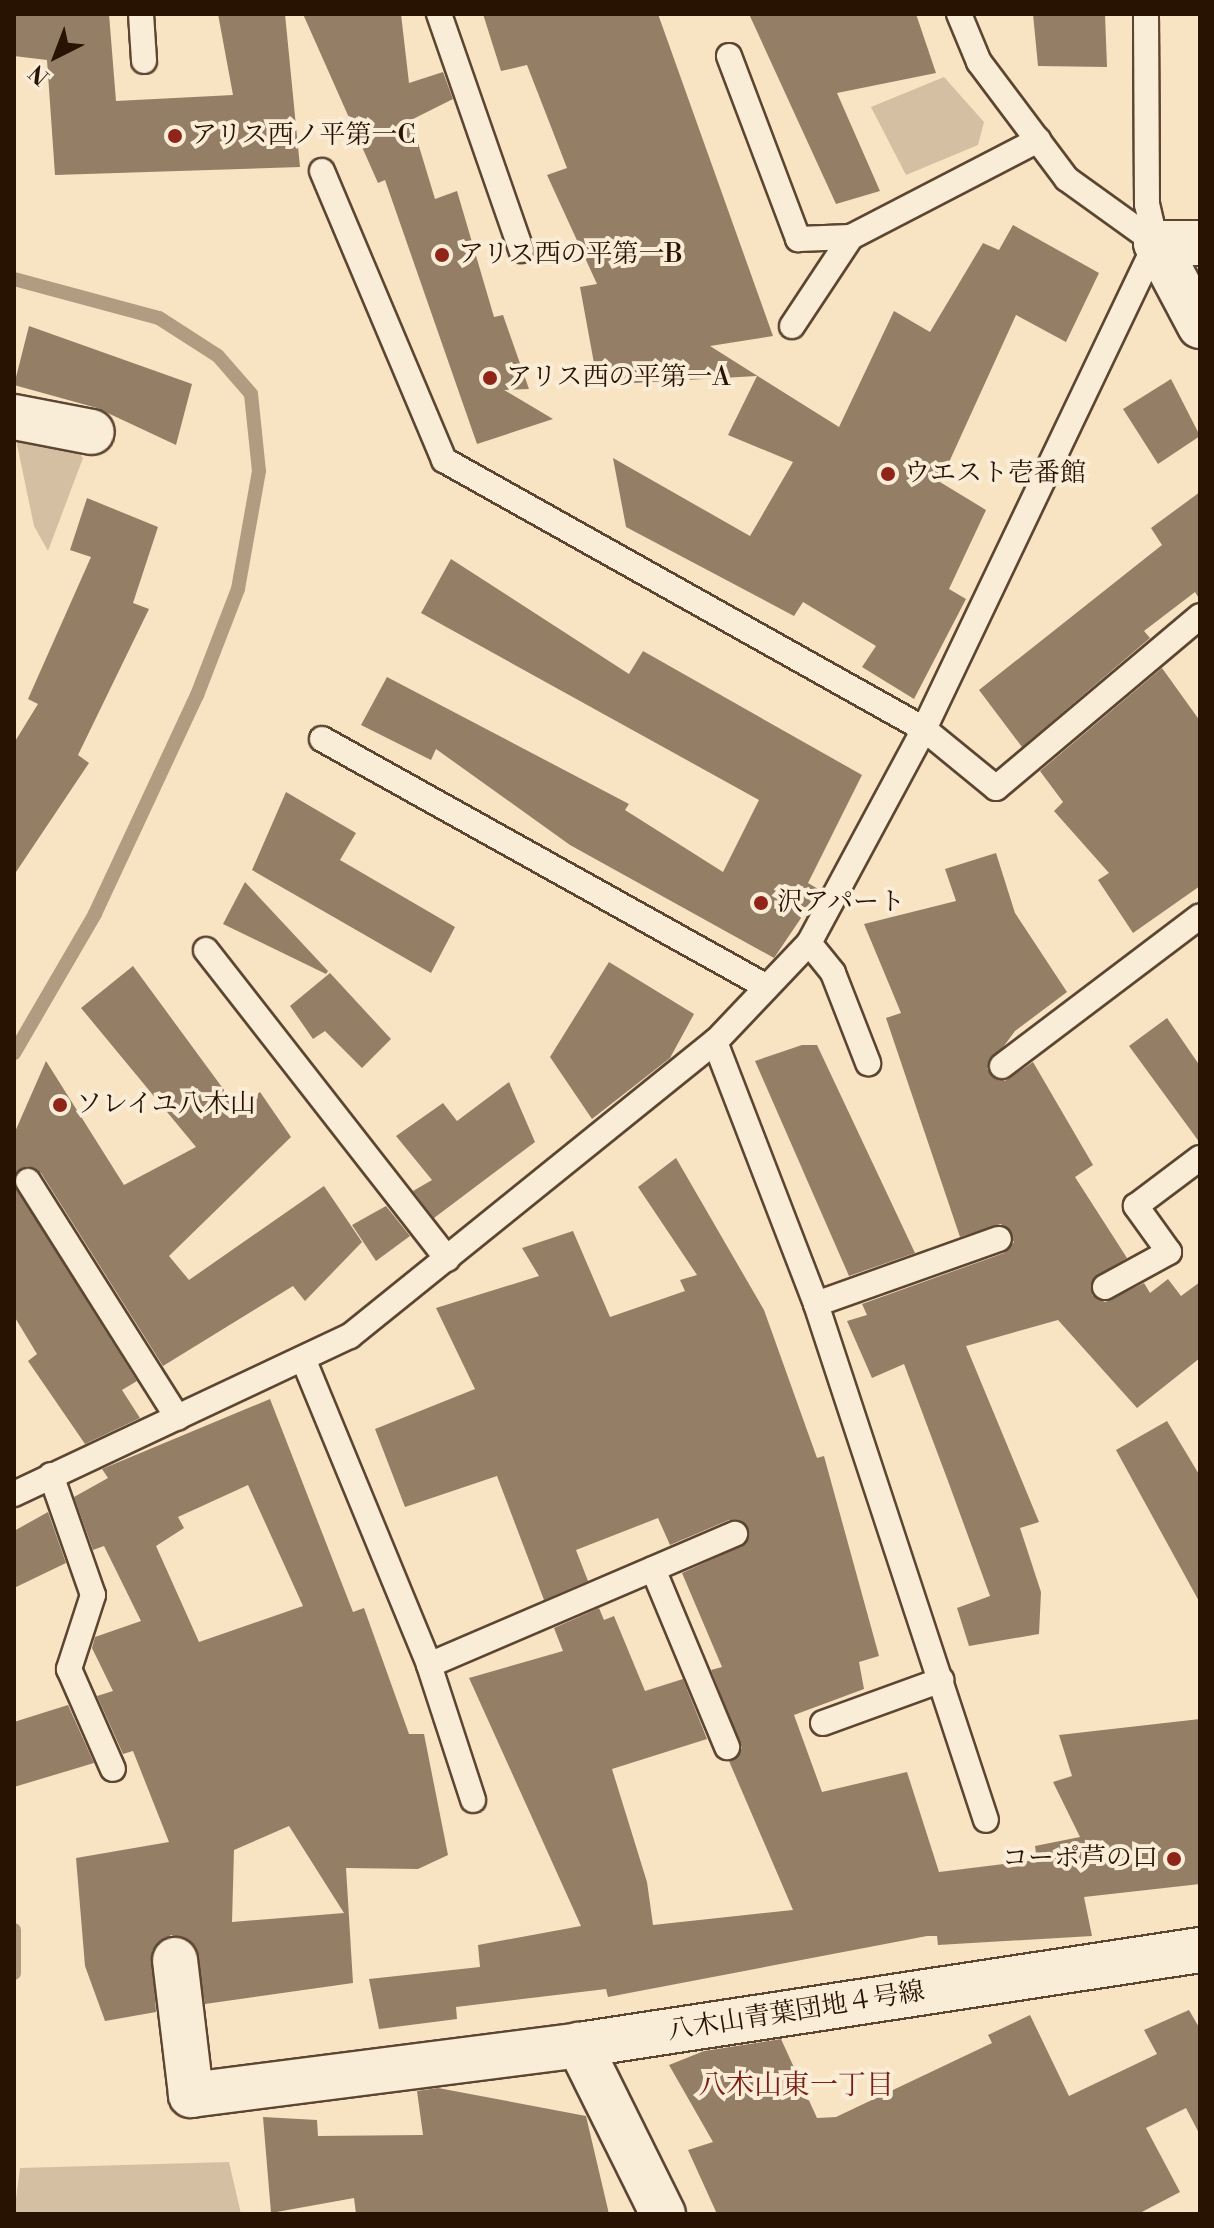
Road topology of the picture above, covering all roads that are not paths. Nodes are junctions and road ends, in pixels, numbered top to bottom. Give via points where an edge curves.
1 (141, 14) edge
2 (439, 14) edge
3 (959, 14) edge
4 (1146, 14) edge
5 (729, 56) dead end
6 (144, 61) dead end
7 (1038, 140) junction
8 (322, 171) dead end
9 (851, 237) junction
10 (1156, 243) junction
11 (1200, 243) edge
12 (521, 250) dead end
13 (792, 326) dead end
14 (1200, 326) edge
15 (14, 417) edge
16 (92, 432) dead end
17 (1200, 616) edge
18 (924, 729) junction
19 (322, 739) dead end
20 (1200, 916) edge
21 (809, 943) junction
22 (206, 950) dead end
23 (767, 987) junction
24 (715, 1042) junction
25 (868, 1063) dead end
26 (1002, 1066) dead end
27 (1200, 1158) edge
28 (28, 1181) dead end
29 (999, 1239) dead end
30 (447, 1259) junction
31 (1105, 1287) dead end
32 (816, 1304) junction
33 (304, 1361) junction
34 (178, 1418) junction
35 (51, 1475) junction
36 (14, 1494) edge
37 (735, 1534) dead end
38 (653, 1569) junction
39 (429, 1665) junction
40 (941, 1680) junction
41 (823, 1723) dead end
42 (727, 1747) dead end
43 (113, 1769) dead end
44 (473, 1800) dead end
45 (986, 1820) dead end
46 (1200, 1950) edge
47 (175, 1960) dead end
48 (579, 2045) junction
49 (663, 2214) edge

1 - 6 lane
2 - 12 lane
3 - 7 lane via 979,62
4 - 10 lane via 1147,205
5 - 9 lane via 798,239
7 - 9 lane
7 - 10 lane via 1067,179
8 - 18 lane via 444,460
9 - 13 lane
10 - 11 street
10 - 14 street
10 - 18 lane
15 - 16 street
17 - 18 lane via 996,788
18 - 21 lane
19 - 23 lane
20 - 26 lane
21 - 23 lane
21 - 25 lane via 833,973
22 - 30 lane
23 - 24 lane
24 - 30 lane
24 - 32 lane
27 - 31 lane via 1136,1206 1169,1252
28 - 34 lane
29 - 32 lane
30 - 33 lane
32 - 40 lane
33 - 34 lane
33 - 39 lane
34 - 35 lane
35 - 36 lane
35 - 43 lane via 93,1595 69,1669
37 - 38 lane
38 - 39 lane
38 - 42 lane
39 - 44 lane
40 - 41 lane
40 - 45 lane
46 - 48 street, 八木山青葉団地４号線
47 - 48 street, 八木山青葉団地４号線 via 191,2095
48 - 49 street

